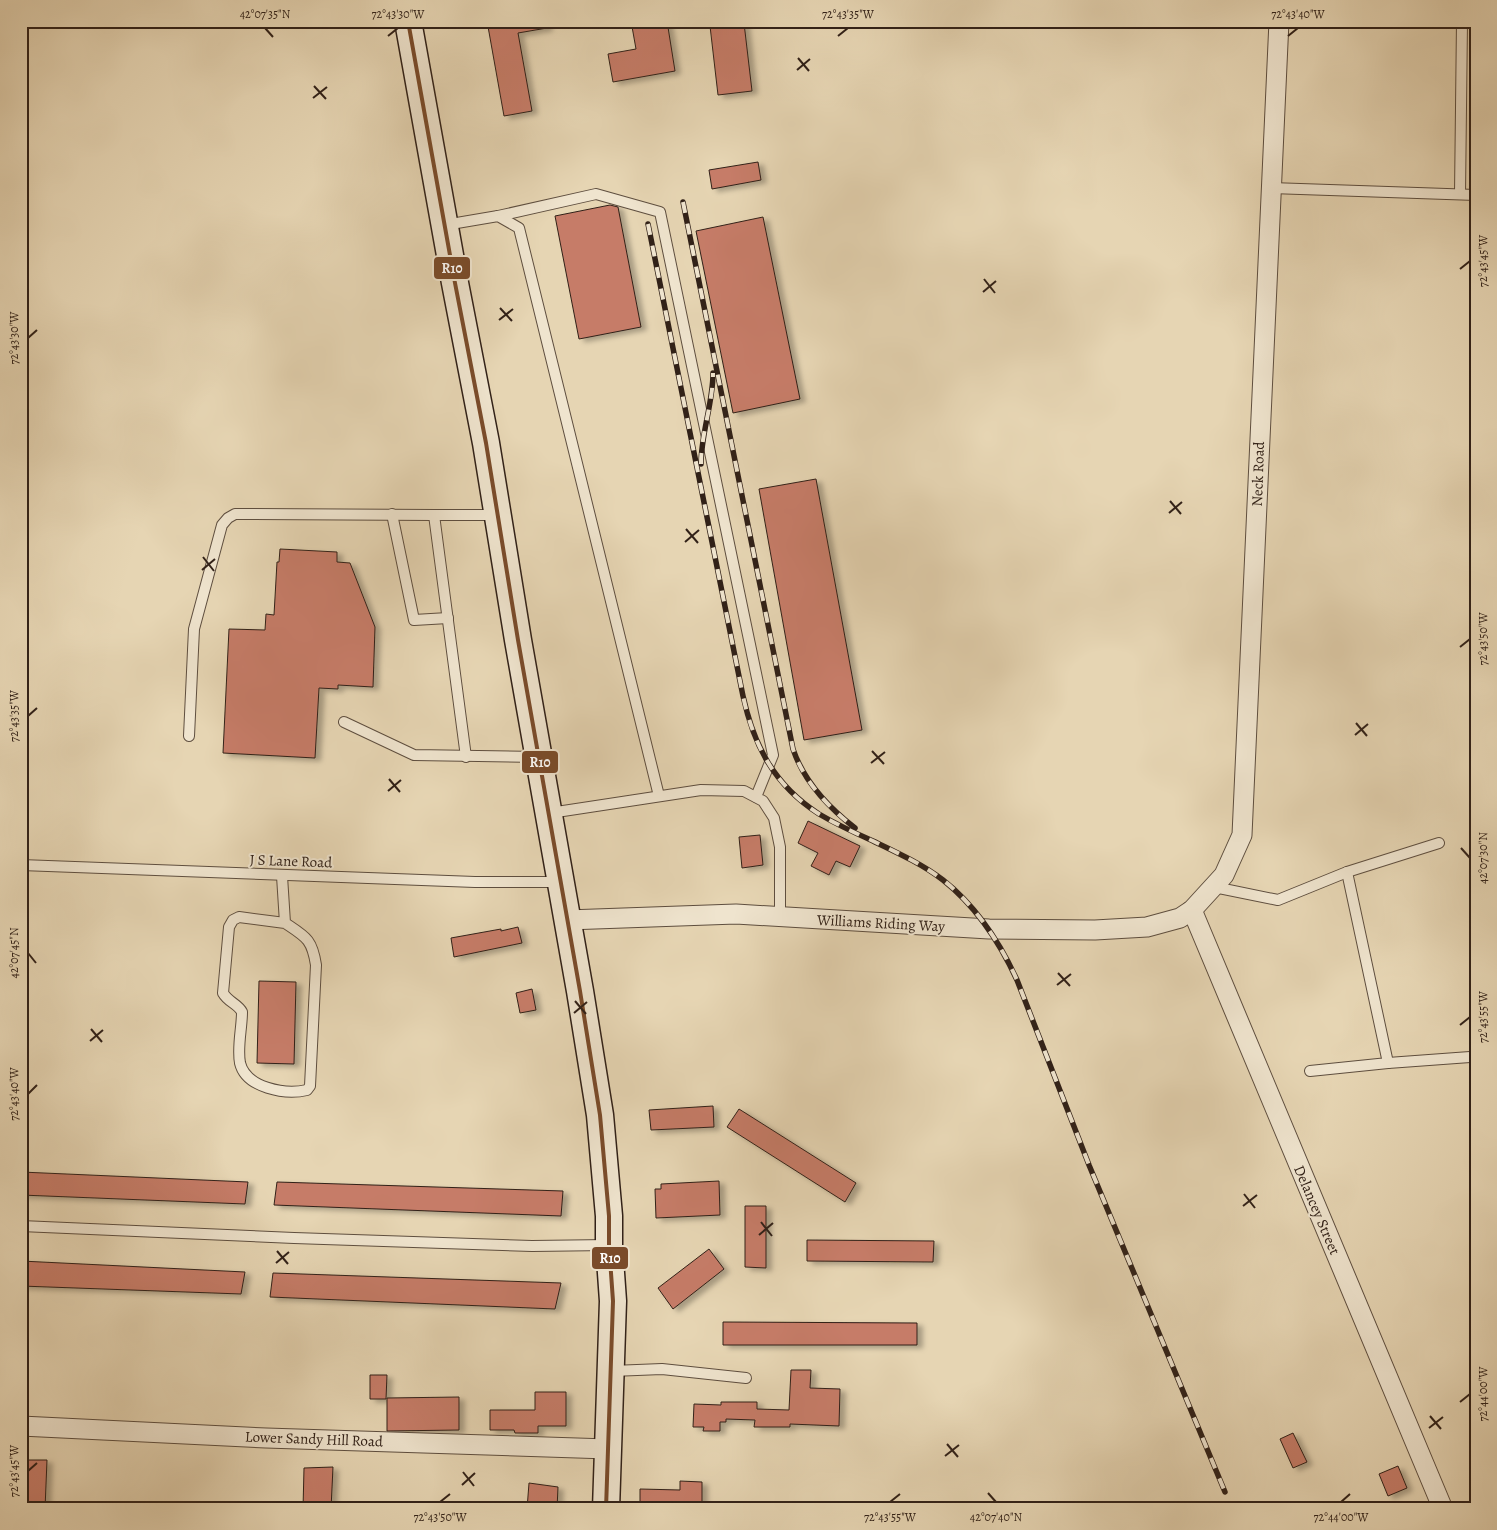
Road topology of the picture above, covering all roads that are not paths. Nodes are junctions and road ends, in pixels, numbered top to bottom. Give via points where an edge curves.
1 (408, 21) edge
2 (1279, 21) edge
3 (1462, 21) edge
4 (1271, 188) junction
5 (1460, 194) junction
6 (1476, 195) edge
7 (498, 216) junction
8 (444, 225) junction
9 (392, 514) junction
10 (434, 515) junction
11 (497, 515) junction
12 (448, 618) junction
13 (344, 722) dead end
14 (189, 736) dead end
15 (466, 757) junction
16 (539, 758) junction
17 (659, 796) junction
18 (756, 797) junction
19 (548, 813) junction
20 (1439, 843) dead end
21 (21, 865) edge
22 (1347, 872) junction
23 (282, 876) junction
24 (560, 882) junction
25 (1214, 887) junction
26 (1192, 910) junction
27 (780, 916) junction
28 (567, 920) junction
29 (285, 923) junction
30 (1470, 1057) dead end
31 (1388, 1063) junction
32 (1310, 1071) dead end
33 (21, 1226) edge
34 (609, 1244) junction
35 (611, 1371) junction
36 (746, 1378) dead end
37 (21, 1426) edge
38 (608, 1449) junction
39 (606, 1509) edge
40 (1443, 1509) edge

1 - 8 main road
2 - 4 street, Neck Road
3 - 5 lane
4 - 5 lane
4 - 25 street, Neck Road via 1242,835 1224,875
5 - 6 lane
7 - 8 lane
7 - 17 lane via 519,228
7 - 18 lane via 596,194 660,212 772,755
8 - 11 main road
9 - 10 lane
9 - 12 lane via 414,620
9 - 14 lane via 235,514 228,518 222,526 194,629
10 - 11 lane
10 - 12 lane
11 - 16 main road
12 - 15 lane
13 - 15 lane via 414,755
15 - 16 lane
16 - 19 main road
17 - 18 lane via 701,790 744,791
17 - 19 lane
18 - 27 lane via 763,801 774,818 780,847
19 - 24 main road
20 - 22 lane
21 - 23 lane, J S Lane Road
22 - 25 lane via 1278,900
22 - 31 lane
23 - 24 lane, J S Lane Road
23 - 29 lane
24 - 28 main road
25 - 26 street, Neck Road
26 - 27 street, Williams Riding Way via 1180,918 1147,927 1095,930 989,929
26 - 40 street, Delancey Street
27 - 28 street, Williams Riding Way via 736,914
28 - 34 main road via 600,1114
29 - 29 lane via 308,940 314,950 316,965 310,1086 302,1091 266,1088 245,1074 239,1054 242,1012 223,992 229,926 233,920 239,917
30 - 31 lane
31 - 32 lane
33 - 34 lane via 532,1246
34 - 35 main road via 613,1301
35 - 36 lane via 662,1370
35 - 38 main road
37 - 38 street, Lower Sandy Hill Road
38 - 39 main road

